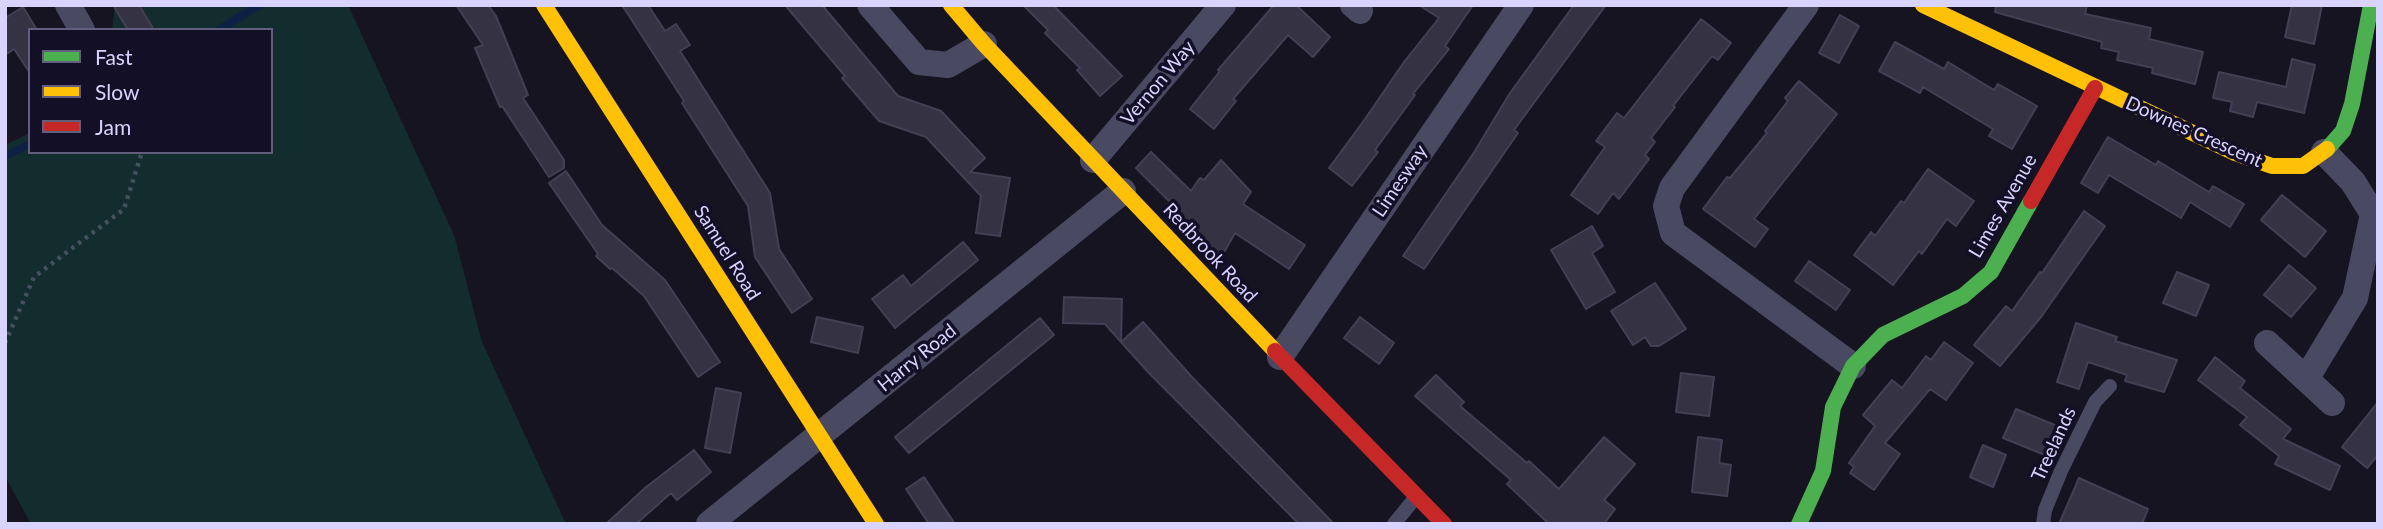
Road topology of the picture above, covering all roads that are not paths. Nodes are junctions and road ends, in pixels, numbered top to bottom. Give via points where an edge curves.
1 (68, 5) edge
2 (544, 5) edge
3 (870, 5) edge
4 (951, 5) edge
5 (1223, 5) edge
6 (1521, 5) edge
7 (1806, 5) edge
8 (1923, 5) edge
9 (2371, 5) edge
10 (81, 28) edge
11 (984, 44) junction
12 (2095, 88) junction
13 (2324, 152) junction
14 (1093, 160) junction
15 (1123, 191) junction
16 (2267, 343) dead end
17 (1280, 357) junction
18 (1853, 366) junction
19 (2306, 379) junction
20 (2110, 386) dead end
21 (2332, 403) dead end
22 (819, 437) junction
23 (1416, 496) junction
24 (709, 524) edge
25 (876, 524) edge
26 (1394, 524) edge
27 (1444, 524) edge
28 (1799, 524) edge
29 (2043, 524) edge

1 - 10 street
2 - 22 street, Samuel Road
3 - 11 street via 919,62 948,65
4 - 11 street, Redbrook Road
5 - 14 street, Vernon Way
6 - 17 street, Limesway
7 - 18 street via 1672,188 1666,206 1673,233
8 - 12 street, Downes Crescent
9 - 13 street, Downes Crescent via 2352,104 2343,131
11 - 14 street, Redbrook Road
12 - 13 street, Downes Crescent via 2272,166 2304,166
12 - 18 street, Limes Avenue via 1991,272 1962,296 1883,335
13 - 19 street via 2353,182 2372,214 2355,298
14 - 15 street, Redbrook Road
15 - 17 street, Redbrook Road
15 - 22 street, Harry Road
16 - 19 street
17 - 23 street, Redbrook Road
18 - 28 street, Limes Avenue via 1832,407 1823,471
19 - 21 street
20 - 29 lane, Treelands via 2095,402 2061,471
22 - 24 street, Harry Road
22 - 25 street, Samuel Road
23 - 26 lane
23 - 27 street, Redbrook Road

